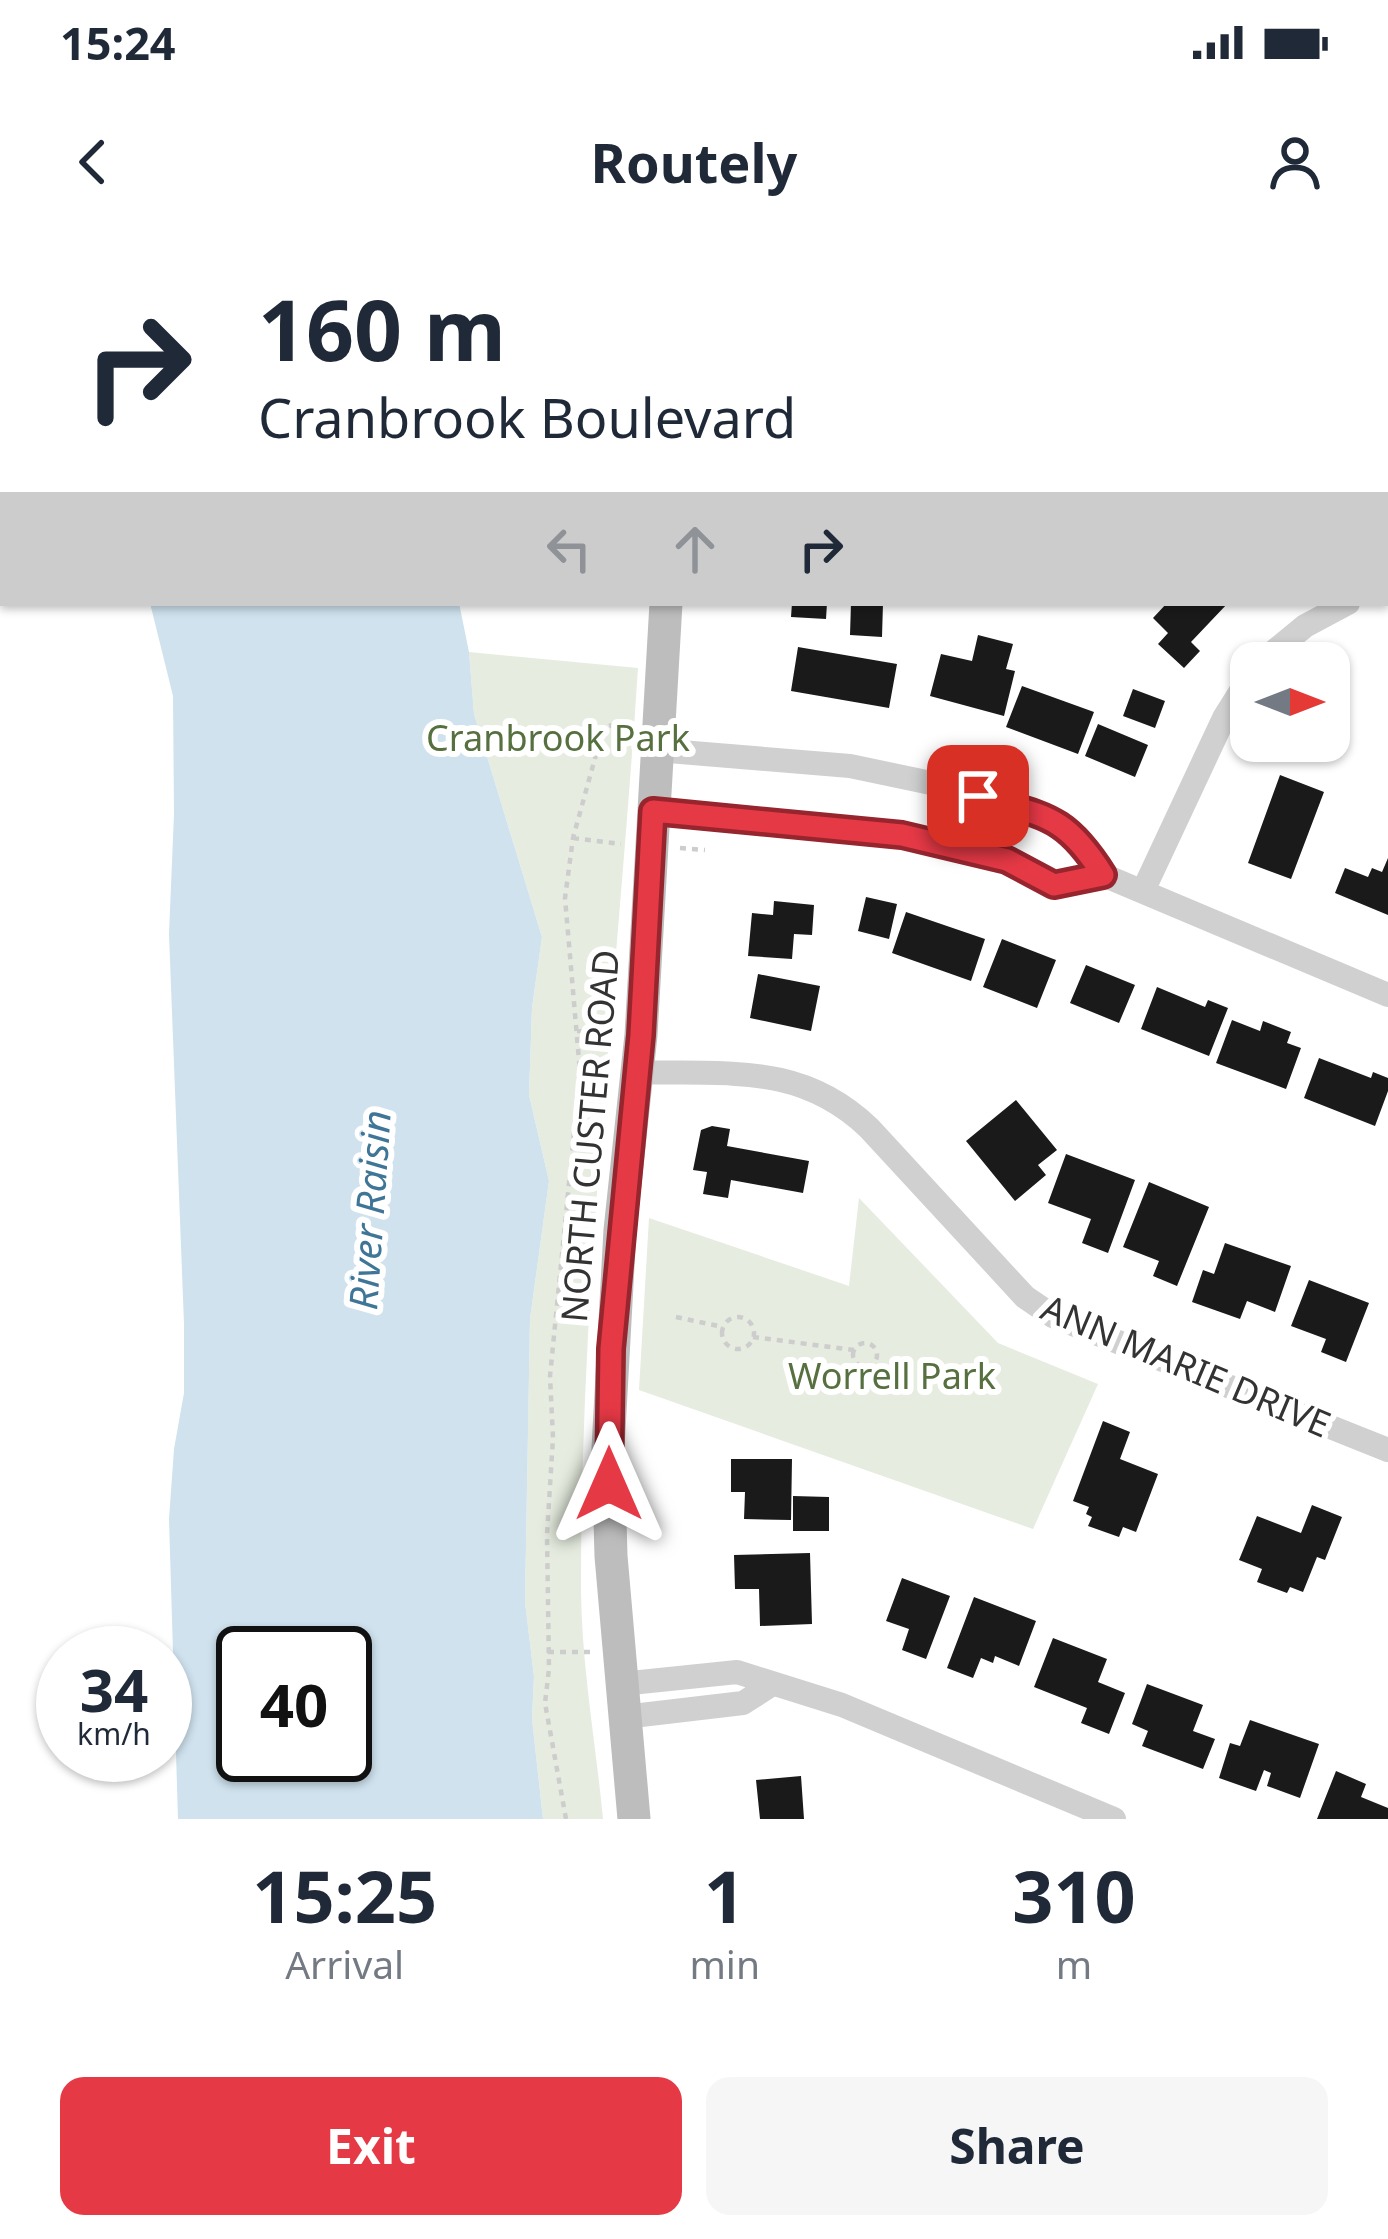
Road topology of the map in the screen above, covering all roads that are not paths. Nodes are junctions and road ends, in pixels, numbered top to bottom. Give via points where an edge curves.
1 (667, 606) edge
2 (1342, 606) edge
3 (1286, 642) edge
4 (1230, 708) edge
5 (656, 750) junction
6 (653, 811) junction
7 (1103, 875) junction
8 (1143, 891) junction
9 (1388, 995) edge
10 (638, 1072) junction
11 (1388, 1450) edge
12 (621, 1684) junction
13 (634, 1819) edge
14 (1114, 1819) edge

1 - 5 street, NORTH CUSTER ROAD
2 - 3 street
4 - 8 street
5 - 6 street, NORTH CUSTER ROAD
5 - 7 street via 850,766 950,788 1058,822
6 - 7 street via 902,835 1007,860 1054,885
6 - 10 street, NORTH CUSTER ROAD
7 - 8 street
8 - 9 street
10 - 11 street, ANN MARIE DRIVE via 769,1077 820,1090 857,1116 1025,1297 1053,1316
10 - 12 street, NORTH CUSTER ROAD via 608,1448
12 - 13 street, NORTH CUSTER ROAD
12 - 14 street via 743,1703 771,1685 842,1705

